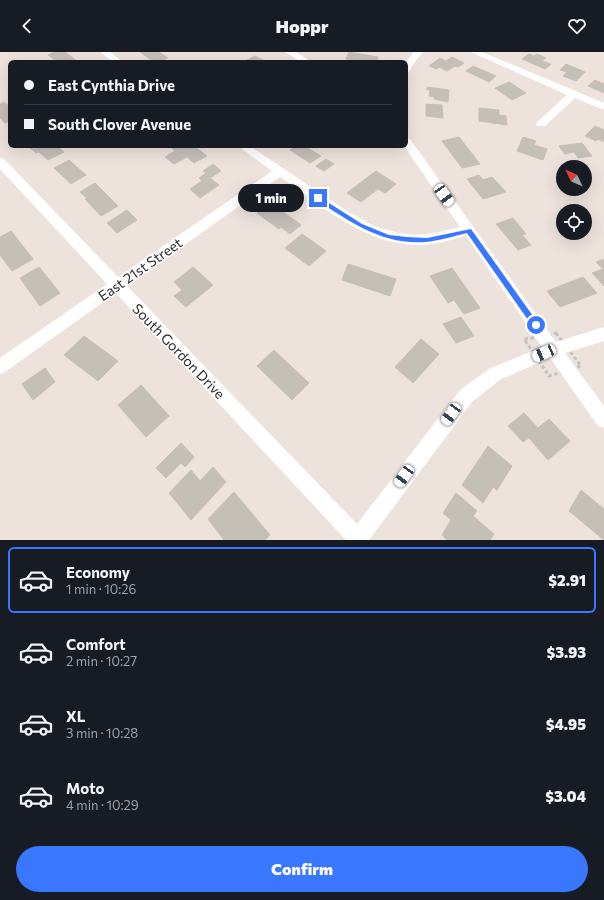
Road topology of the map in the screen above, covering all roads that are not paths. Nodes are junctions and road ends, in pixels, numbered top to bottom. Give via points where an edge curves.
1 (104, 52) edge
2 (289, 52) edge
3 (419, 52) edge
4 (474, 52) edge
5 (116, 60) edge
6 (304, 60) edge
7 (408, 66) edge
8 (574, 94) junction
9 (604, 106) edge
10 (542, 124) dead end
11 (408, 144) edge
12 (246, 148) edge
13 (0, 162) edge
14 (280, 171) junction
15 (469, 230) junction
16 (117, 286) junction
17 (604, 334) edge
18 (553, 350) junction
19 (0, 368) edge
20 (604, 420) edge
21 (358, 540) edge

1 - 5 street
2 - 6 street
3 - 7 street
4 - 8 street
8 - 9 street
8 - 10 street
11 - 15 street
12 - 14 street
13 - 16 street, South Gordon Drive
14 - 15 street via 360,225 388,237 427,240
14 - 16 street, East 21st Street
15 - 18 street
16 - 19 street, East 21st Street
16 - 21 street, South Gordon Drive
17 - 18 street
18 - 20 street
18 - 21 street via 495,374 466,396

